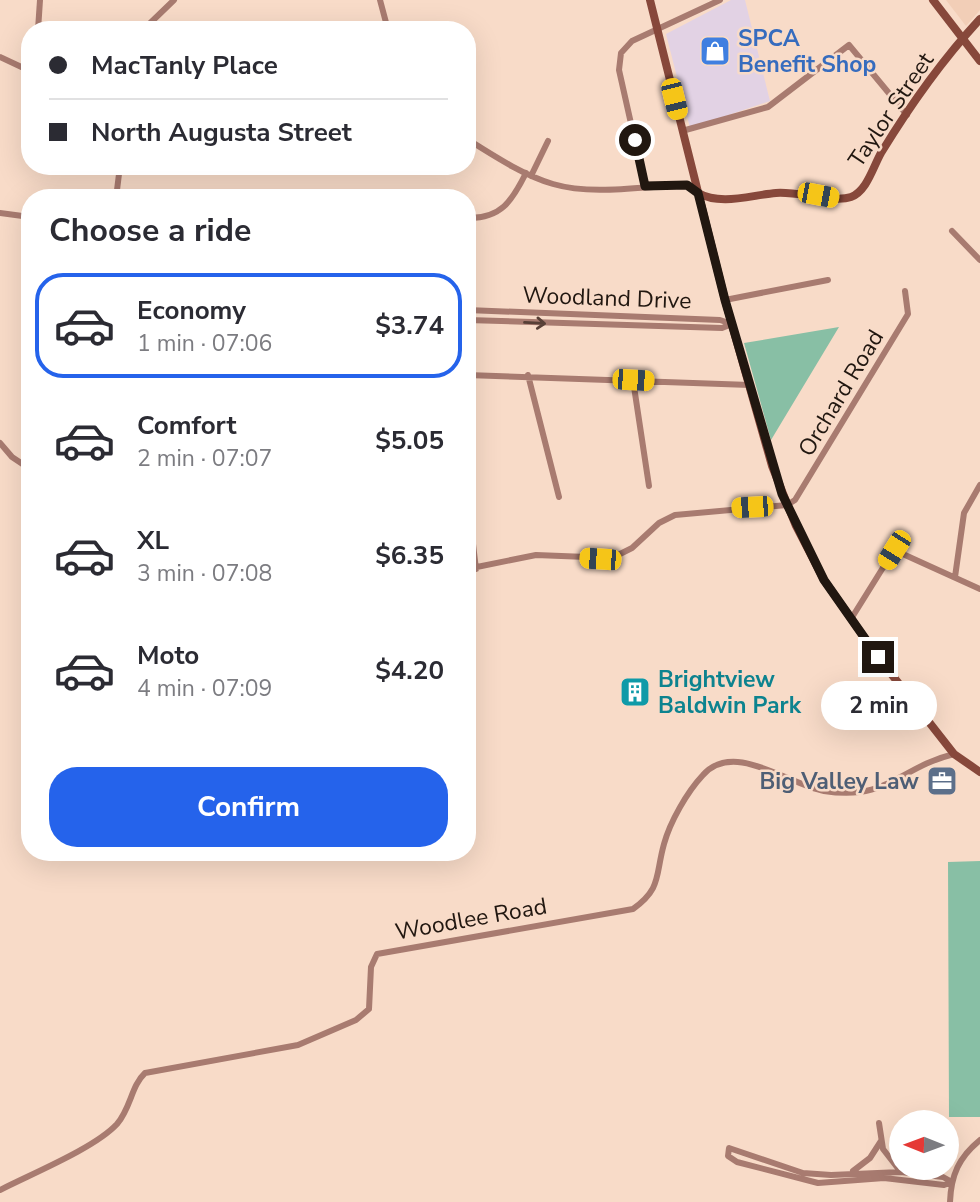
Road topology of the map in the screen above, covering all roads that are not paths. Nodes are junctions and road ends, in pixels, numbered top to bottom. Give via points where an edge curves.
1 (40, 0) edge
2 (174, 0) edge
3 (380, 0) edge
4 (650, 0) edge
5 (720, 0) edge
6 (933, 0) edge
7 (980, 19) edge
8 (39, 21) edge
9 (152, 21) edge
10 (386, 21) edge
11 (658, 30) junction
12 (963, 40) junction
13 (0, 57) edge
14 (980, 61) edge
15 (21, 67) edge
16 (907, 115) junction
17 (682, 131) junction
18 (548, 141) dead end
19 (476, 144) edge
20 (529, 174) junction
21 (645, 186) junction
22 (698, 193) junction
23 (0, 213) edge
24 (21, 216) edge
25 (476, 218) edge
26 (952, 231) dead end
27 (980, 260) edge
28 (828, 280) dead end
29 (905, 291) dead end
30 (725, 300) junction
31 (476, 310) edge
32 (476, 320) edge
33 (732, 324) junction
34 (476, 375) edge
35 (528, 375) junction
36 (633, 380) junction
37 (750, 385) junction
38 (0, 443) edge
39 (21, 464) edge
40 (980, 485) edge
41 (649, 486) dead end
42 (559, 497) dead end
43 (787, 505) junction
44 (476, 569) edge
45 (955, 577) junction
46 (980, 589) edge
47 (850, 620) junction
48 (954, 754) junction
49 (980, 772) edge
50 (879, 1124) dead end
51 (881, 1139) junction
52 (980, 1140) edge
53 (889, 1160) edge
54 (848, 1174) junction
55 (889, 1176) edge
56 (889, 1177) edge
57 (948, 1180) edge
58 (952, 1182) junction
59 (0, 1190) edge
60 (950, 1202) edge

1 - 8 street
2 - 9 street
3 - 10 street
4 - 11 main road
5 - 11 street
6 - 12 main road
7 - 12 main road, Taylor Street
11 - 17 main road
11 - 21 street via 630,42 619,61
12 - 14 main road
12 - 16 main road, Taylor Street
13 - 15 street
16 - 17 street via 848,46 768,107
16 - 22 main road, Taylor Street via 864,186 851,197 790,192 711,200
17 - 22 main road
18 - 20 street
19 - 20 street
20 - 21 street via 576,188
20 - 25 street via 503,210
21 - 22 street via 687,185
22 - 30 main road
23 - 24 street
26 - 27 street
28 - 30 street
29 - 43 street, Orchard Road via 908,314 809,479
30 - 33 main road
31 - 33 street, Woodland Drive
32 -> 33 street, Woodland Drive via 722,328
33 - 37 main road
34 - 35 street
35 - 36 street
35 - 42 street
36 - 37 street
36 - 41 street
37 - 43 main road
38 - 39 street
40 - 45 street via 964,513
43 - 44 street via 675,515 632,548 608,559 530,555
43 - 47 main road via 816,566
45 - 46 street
45 - 47 street via 894,550
47 - 48 main road
48 - 49 main road
48 - 59 street, Woodlee Road via 921,764 887,787 860,793 816,789 742,763 712,768 700,779 669,830 655,887 633,909 377,954 371,967 369,1009 356,1020 298,1045 145,1073 129,1109 108,1132
50 - 51 street
51 - 53 street
51 - 54 street via 870,1158
52 - 58 street via 961,1159
54 - 55 street
54 - 56 street via 803,1173 735,1148 727,1152 737,1162 807,1182
57 - 58 street
58 - 60 street

